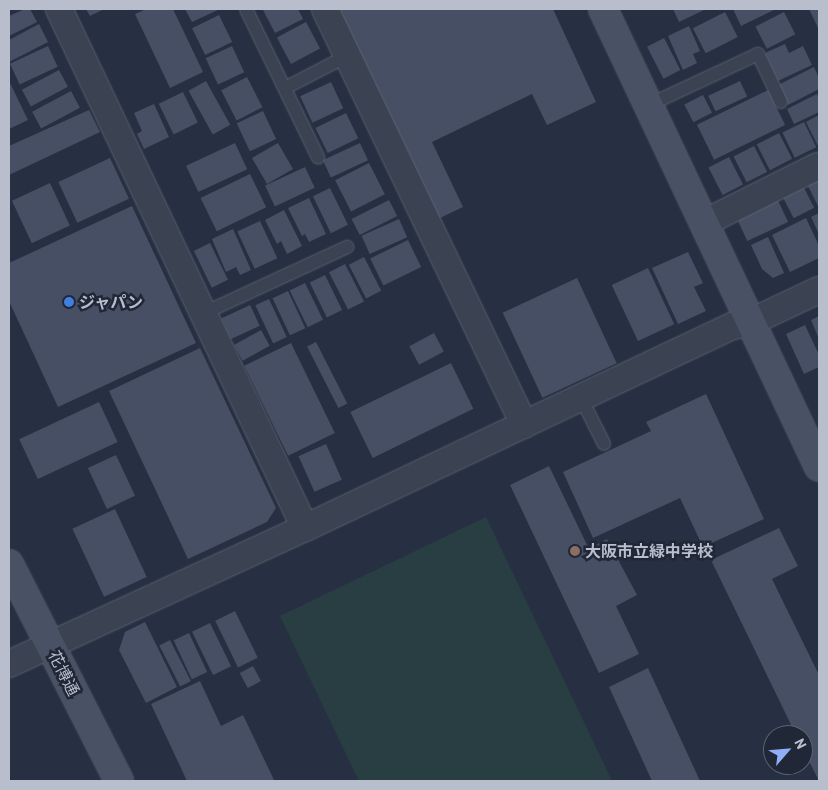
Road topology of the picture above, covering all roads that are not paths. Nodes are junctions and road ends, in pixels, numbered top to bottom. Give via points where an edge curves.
1 (59, 9) edge
2 (246, 9) edge
3 (325, 9) edge
4 (603, 9) edge
5 (347, 56) junction
6 (285, 88) junction
7 (781, 102) dead end
8 (649, 105) junction
9 (318, 157) dead end
10 (818, 166) dead end
11 (704, 223) junction
12 (347, 246) dead end
13 (819, 290) edge
14 (202, 314) junction
15 (751, 322) junction
16 (581, 398) junction
17 (524, 425) junction
18 (604, 444) dead end
19 (819, 467) edge
20 (305, 528) junction
21 (9, 564) edge
22 (49, 644) junction
23 (9, 664) edge
24 (119, 781) edge

1 - 14 street
2 - 6 lane
3 - 5 street
4 - 8 street
5 - 6 lane
5 - 17 street
6 - 9 lane
7 - 8 lane via 758,54
8 - 11 street
10 - 11 street
11 - 15 street
12 - 14 lane
13 - 15 street
14 - 20 street
15 - 16 street via 733,326
15 - 19 street
16 - 17 street
16 - 18 lane
17 - 20 street
20 - 22 street
21 - 22 street, 花博通
22 - 23 street
22 - 24 street, 花博通

